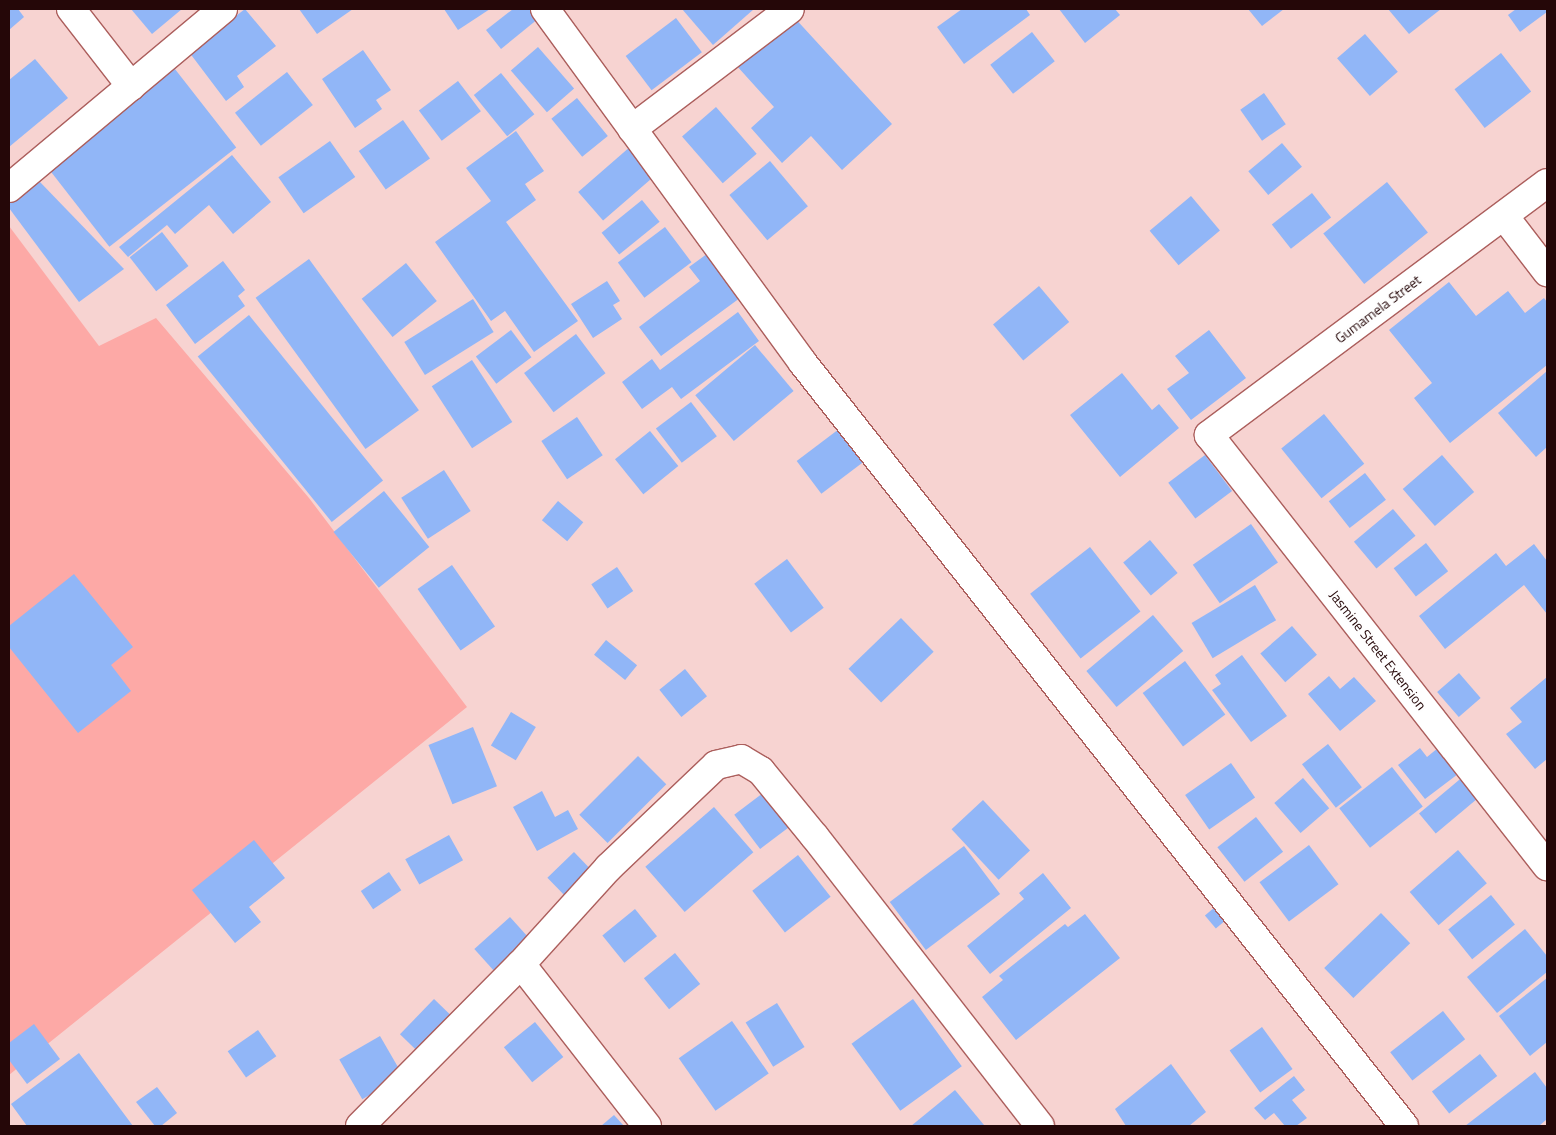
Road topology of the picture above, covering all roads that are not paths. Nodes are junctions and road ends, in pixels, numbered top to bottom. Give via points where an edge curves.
1 (71, 9) edge
2 (223, 9) edge
3 (545, 9) edge
4 (790, 9) edge
5 (131, 86) junction
6 (632, 129) junction
7 (1547, 183) edge
8 (9, 188) edge
9 (1504, 216) junction
10 (1547, 272) edge
11 (1209, 435) joint
12 (1547, 866) edge
13 (520, 964) junction
14 (360, 1126) edge
15 (647, 1126) edge
16 (1040, 1126) edge
17 (1404, 1126) edge

1 - 5 street
2 - 5 street
3 - 6 street
4 - 6 street
5 - 8 street
6 - 17 street via 803,363
7 - 9 street, Gumamela Street
9 - 10 street
9 - 11 street, Gumamela Street
11 - 12 street, Jasmine Street Extension
13 - 14 street
13 - 15 street
13 - 16 street via 608,868 716,765 741,758 760,771 815,837

